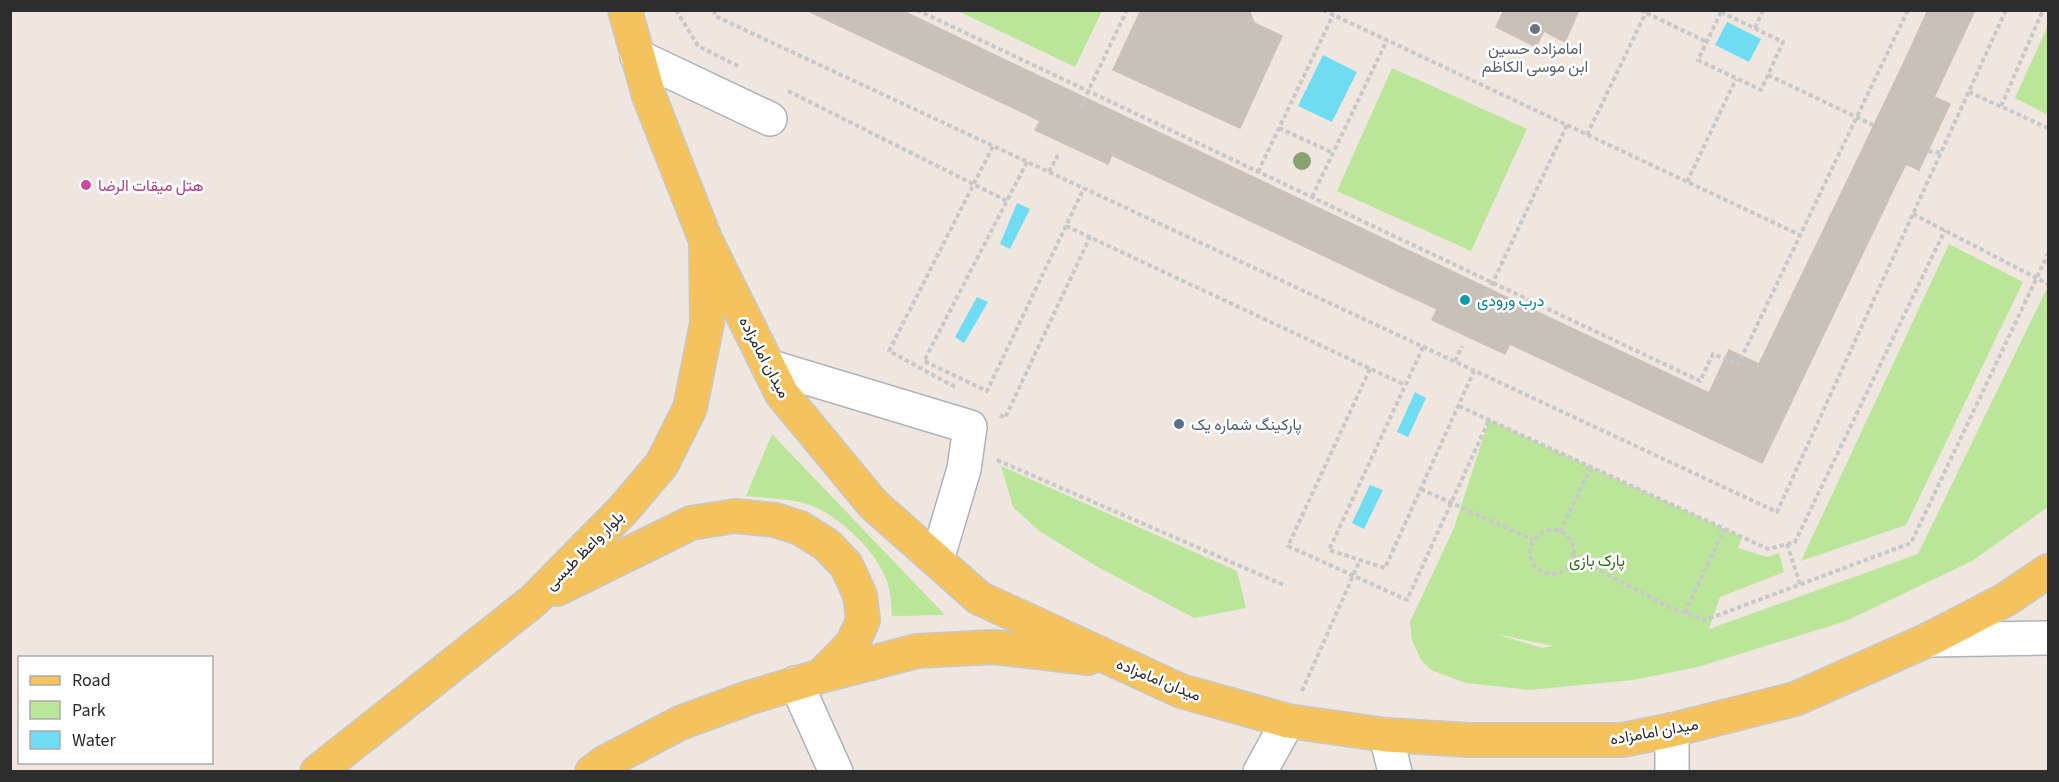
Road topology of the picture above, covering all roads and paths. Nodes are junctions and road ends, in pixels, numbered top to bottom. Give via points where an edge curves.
1 (676, 10) edge
2 (714, 10) edge
3 (917, 10) edge
4 (1127, 10) edge
5 (1323, 10) edge
6 (1640, 10) edge
7 (1763, 10) edge
8 (1908, 10) edge
9 (2006, 10) edge
10 (2043, 10) edge
11 (624, 11) edge
12 (1646, 12) edge
13 (1333, 15) junction
14 (1755, 28) junction
15 (1387, 40) junction
16 (1707, 42) junction
17 (637, 56) junction
18 (739, 66) dead end
19 (1768, 75) junction
20 (1736, 79) junction
21 (782, 88) dead end
22 (1088, 91) junction
23 (1969, 92) junction
24 (2001, 106) junction
25 (1080, 108) dead end
26 (1857, 117) junction
27 (770, 118) dead end
28 (1873, 124) dead end
29 (1567, 125) junction
30 (1279, 128) junction
31 (2049, 128) edge
32 (1587, 135) junction
33 (993, 146) junction
34 (1928, 151) dead end
35 (1333, 153) junction
36 (1941, 153) junction
37 (1058, 155) dead end
38 (1027, 162) junction
39 (1049, 172) junction
40 (1258, 172) junction
41 (1687, 182) junction
42 (974, 185) junction
43 (1084, 188) junction
44 (1312, 197) junction
45 (1007, 201) junction
46 (1913, 214) junction
47 (1066, 226) junction
48 (1945, 230) junction
49 (1800, 236) junction
50 (1090, 237) junction
51 (706, 241) junction
52 (2049, 254) edge
53 (2037, 278) junction
54 (1493, 283) junction
55 (2049, 284) edge
56 (1485, 299) dead end
57 (1462, 346) dead end
58 (1423, 347) junction
59 (1455, 361) junction
60 (768, 366) junction
61 (1370, 369) junction
62 (1474, 371) junction
63 (1405, 385) junction
64 (956, 388) dead end
65 (1458, 406) junction
66 (995, 412) dead end
67 (1489, 420) junction
68 (991, 458) dead end
69 (1591, 467) junction
70 (1420, 489) junction
71 (1452, 503) junction
72 (1724, 529) junction
73 (1560, 532) junction
74 (1533, 540) junction
75 (1787, 544) junction
76 (1574, 557) junction
77 (937, 560) junction
78 (1360, 560) junction
79 (2049, 571) edge
80 (1354, 576) junction
81 (1800, 584) junction
82 (1286, 586) dead end
83 (533, 601) junction
84 (1685, 613) junction
85 (2049, 638) edge
86 (1928, 640) junction
87 (1115, 662) junction
88 (809, 680) junction
89 (1288, 721) junction
90 (1672, 730) junction
91 (1386, 735) junction
92 (317, 771) edge
93 (592, 771) edge
94 (836, 771) edge
95 (1260, 771) edge
96 (1395, 771) edge
97 (1672, 771) edge

1 - 18 path via 698,46
2 - 33 path via 716,16
3 - 22 path
4 - 22 path
5 - 13 path
6 - 12 path
7 - 14 path
8 - 26 path
9 - 23 path
10 - 24 path
11 - 17 main road, میدان امامزاده
12 - 16 path
12 - 32 path
13 - 15 path
13 - 30 path
14 - 16 path via 1721,12
14 - 19 path via 1784,42
15 - 29 path
15 - 35 path
16 - 20 path via 1698,60
17 - 27 street
17 - 51 main road, میدان امامزاده
19 - 20 path via 1761,90
19 - 26 path
20 - 41 path
21 - 42 path
22 - 25 path
22 - 40 path
23 - 24 path
23 - 36 path
24 - 31 path
26 - 28 path
26 - 49 path
29 - 32 path
29 - 54 path
30 - 35 path
30 - 40 path
32 - 41 path
33 - 38 path
33 - 42 path
34 - 36 path
35 - 44 path
36 - 46 path
37 - 39 path
38 - 39 path
38 - 45 path
39 - 43 path
40 - 44 path
41 - 49 path
42 - 45 path
42 - 64 path via 889,351
43 - 47 path
43 - 58 path
44 - 54 path
45 - 47 path via 924,361 987,391
46 - 48 path
46 - 62 path via 1777,512
47 - 50 path
48 - 53 path
48 - 75 path via 1796,542
49 - 54 path via 1738,365 1713,354 1700,381
50 - 61 path
50 - 66 path via 1005,418
51 - 60 main road, میدان امامزاده
51 - 83 main road, بلوار واعظ طبسی via 707,323 690,408 662,464 624,510
52 - 53 path
53 - 55 path
53 - 81 path via 1911,543
54 - 56 path
57 - 59 path
58 - 59 path
58 - 63 path
59 - 62 path
60 - 77 main road, میدان امامزاده via 782,394 873,504
60 - 77 street via 970,427 964,469
61 - 63 path
61 - 80 path via 1288,546
62 - 65 path
63 - 78 path via 1329,550
65 - 67 path
65 - 70 path
67 - 69 path
67 - 71 path
68 - 82 path
69 - 72 path
69 - 73 path
70 - 71 path
70 - 78 path via 1384,568
71 - 74 path
71 - 80 path via 1407,600
72 - 75 path via 1768,549
72 - 84 path
73 - 74 path via 1545,531
73 - 76 path via 1572,542
74 - 76 path via 1531,560 1546,574 1566,570
75 - 81 path
76 - 84 path
77 - 87 main road, میدان امامزاده via 980,598
78 - 80 path
79 - 86 main road, میدان امامزاده via 2005,600
80 - 89 path
81 - 84 path via 1705,620
83 - 88 main road via 691,523 735,516 776,520 827,544 846,565 860,596 862,620 853,643
83 - 92 main road, بلوار واعظ طبسی
85 - 86 street
86 - 90 main road, میدان امامزاده via 1795,699
87 - 88 main road via 994,647 917,651
87 - 89 main road, میدان امامزاده via 1181,692
88 - 93 main road via 680,723
88 - 94 street
89 - 91 main road, میدان امامزاده
89 - 95 street
90 - 91 main road, میدان امامزاده via 1622,740 1470,740
90 - 97 street
91 - 96 street

